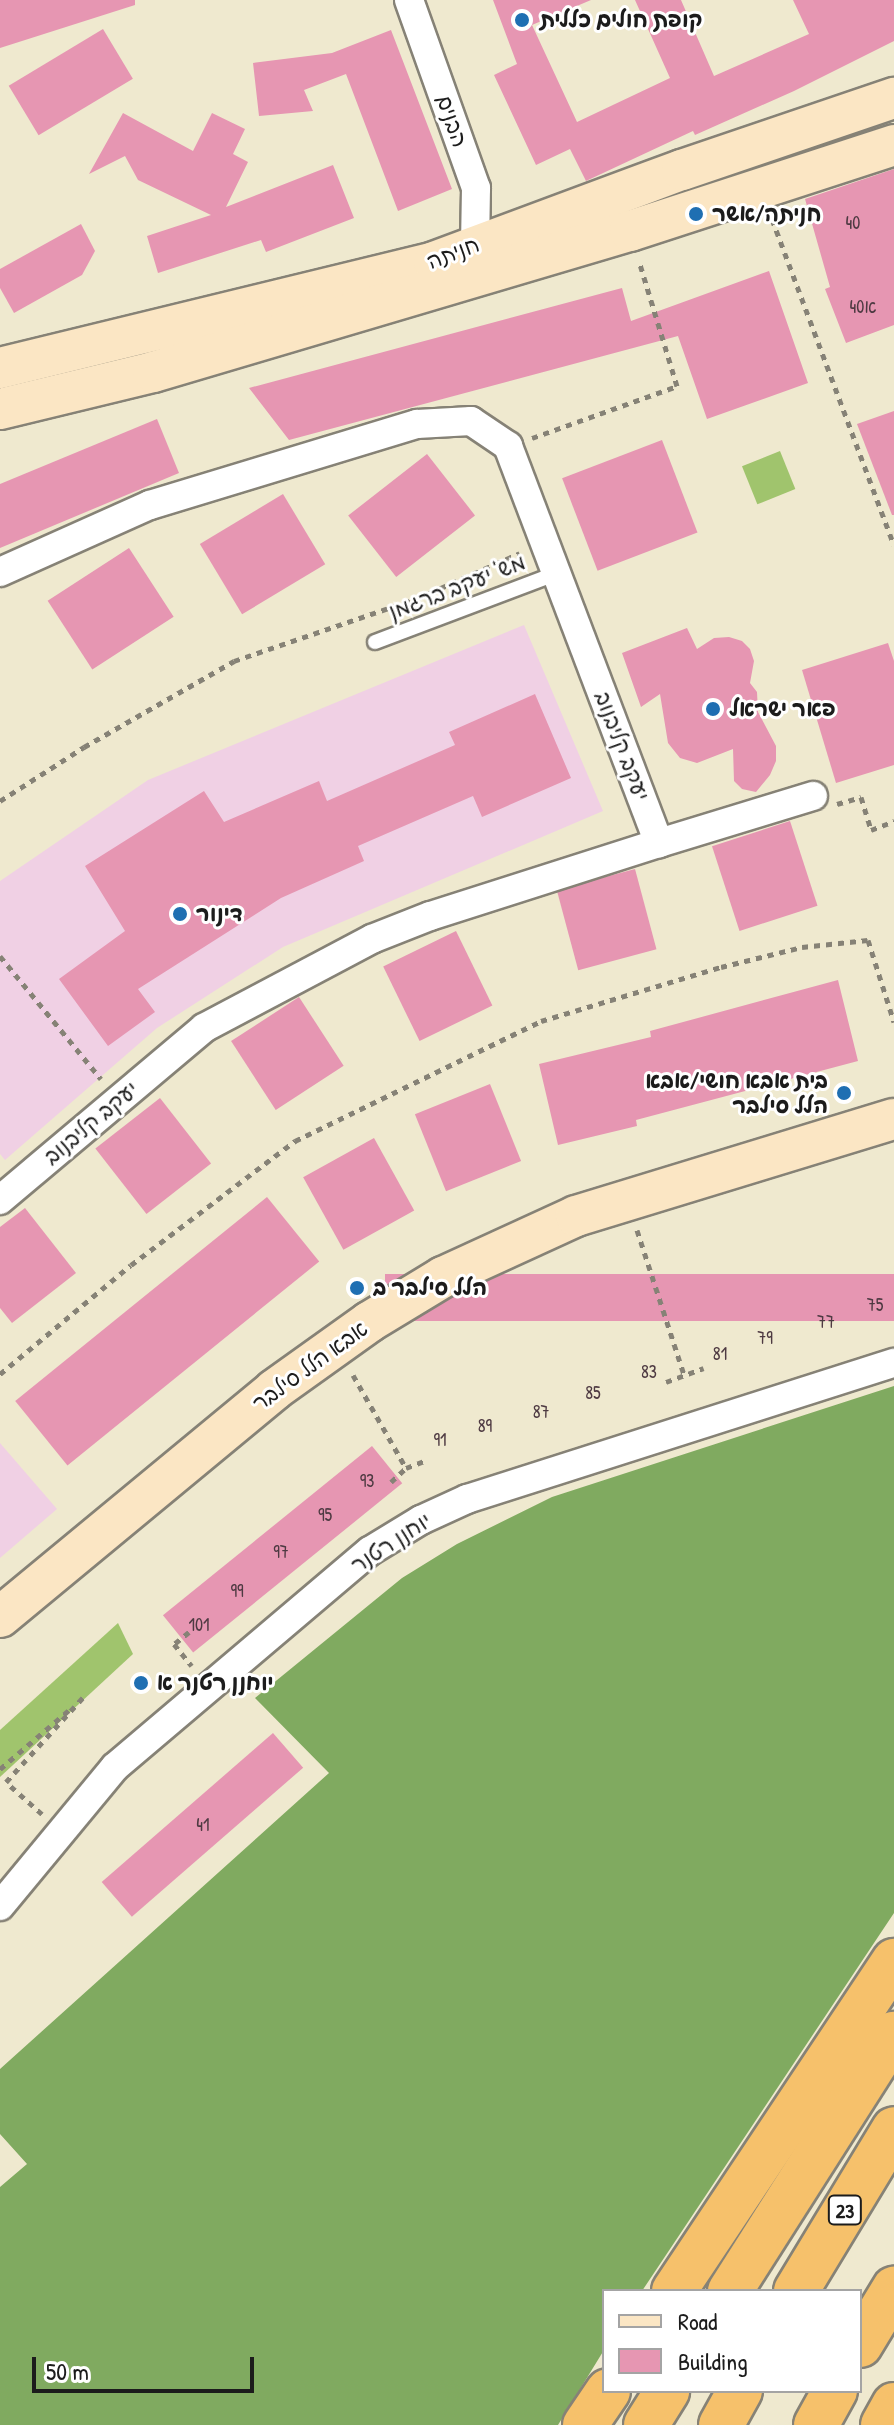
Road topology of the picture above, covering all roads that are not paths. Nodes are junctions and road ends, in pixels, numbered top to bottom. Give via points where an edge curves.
1 (409, 0) edge
2 (894, 98) edge
3 (894, 145) edge
4 (475, 245) junction
5 (0, 368) edge
6 (0, 409) edge
7 (0, 572) edge
8 (555, 574) junction
9 (375, 642) dead end
10 (826, 800) road end
11 (659, 843) junction
12 (894, 1119) edge
13 (0, 1200) edge
14 (894, 1363) edge
15 (0, 1617) edge
16 (0, 1906) edge
17 (894, 1961) edge
18 (894, 2034) edge
19 (894, 2129) edge
20 (675, 2289) edge
21 (731, 2289) edge
22 (797, 2289) edge
23 (894, 2289) edge
24 (862, 2342) edge
25 (607, 2393) edge
26 (666, 2393) edge
27 (739, 2393) edge
28 (834, 2393) edge
29 (894, 2405) edge
30 (585, 2425) edge
31 (646, 2425) edge
32 (721, 2425) edge
33 (816, 2425) edge
34 (883, 2425) edge

1 - 4 street, הבנים via 476,188
2 - 4 street, חניתה
3 - 6 street, חניתה via 630,231 153,372
4 - 5 street, חניתה via 434,262
7 - 8 street, יעקב קליבנוב via 150,505 417,424 471,421 508,446
8 - 9 lane, מש' יעקב ברגמן
8 - 11 street, יעקב קליבנוב
10 - 11 street
11 - 13 street, יעקב קליבנוב via 372,939 204,1028
12 - 15 street, אבא הלל סילבר via 576,1216 443,1277 274,1390
14 - 16 street, יוחנן רטנר via 467,1499 421,1520 370,1551 115,1767
17 - 20 highway
18 - 21 highway
19 - 22 highway, 23
23 - 24 highway
25 - 30 highway
26 - 31 highway
27 - 32 highway
28 - 33 highway
29 - 34 highway, bridge

